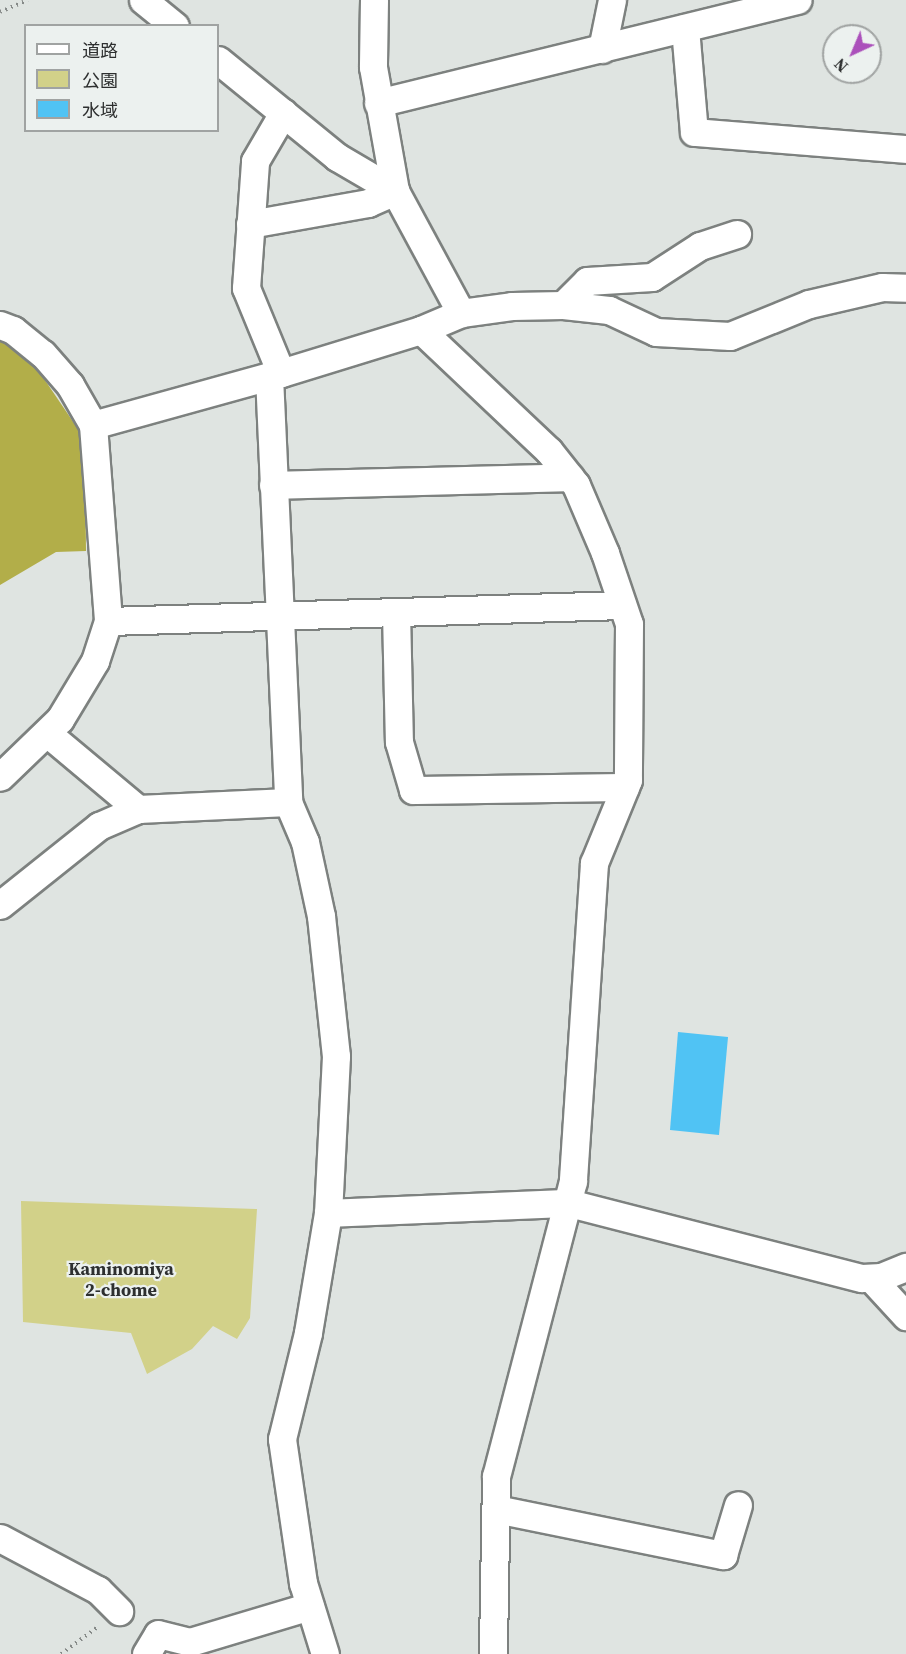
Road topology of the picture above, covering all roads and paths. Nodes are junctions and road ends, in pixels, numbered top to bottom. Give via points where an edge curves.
1 (28, 0) edge
2 (143, 0) edge
3 (374, 0) edge
4 (612, 0) edge
5 (798, 0) edge
6 (769, 4) edge
7 (0, 12) edge
8 (173, 24) edge
9 (685, 28) junction
10 (602, 49) junction
11 (219, 61) edge
12 (378, 103) junction
13 (283, 113) junction
14 (906, 149) edge
15 (395, 191) junction
16 (250, 224) junction
17 (737, 234) dead end
18 (906, 288) edge
19 (562, 305) junction
20 (461, 313) junction
21 (0, 325) edge
22 (421, 330) junction
23 (275, 374) junction
24 (93, 425) junction
25 (570, 477) junction
26 (273, 485) junction
27 (622, 605) junction
28 (396, 612) junction
29 (280, 615) junction
30 (108, 621) junction
31 (47, 733) junction
32 (0, 777) edge
33 (625, 787) junction
34 (288, 802) junction
35 (138, 809) junction
36 (0, 905) edge
37 (569, 1203) junction
38 (328, 1213) junction
39 (906, 1267) edge
40 (871, 1278) junction
41 (906, 1316) edge
42 (738, 1505) dead end
43 (496, 1509) junction
44 (0, 1538) edge
45 (310, 1606) junction
46 (119, 1611) joint
47 (152, 1644) edge
48 (61, 1654) edge
49 (325, 1654) edge
50 (493, 1654) edge

1 - 7 path
2 - 8 street
3 - 12 street via 373,67
4 - 10 street
5 - 6 street
6 - 9 street
9 - 10 street
9 - 14 street via 694,132
10 - 12 street
11 - 13 street
12 - 15 street
13 - 15 street via 337,157
13 - 16 street via 255,161
15 - 16 street via 368,203
15 - 20 street
16 - 23 street via 246,288
17 - 19 street via 700,246 652,277 587,281
18 - 19 street via 882,287 809,304 730,336 656,332 609,310
19 - 20 street
20 - 22 street
21 - 24 street via 13,330 43,354 70,385
22 - 23 street
22 - 25 street via 549,451
23 - 24 street
23 - 26 street
24 - 30 street
25 - 26 street
25 - 27 street via 605,553
26 - 29 street
27 - 28 street
27 - 33 street via 629,624
28 - 29 street
28 - 33 street via 399,742 413,790
29 - 30 street
29 - 34 street
30 - 31 street via 83,682
31 - 32 street
31 - 35 street
33 - 37 street via 594,863
34 - 35 street
34 - 38 street via 305,842 321,916 336,1056
35 - 36 street via 99,826
37 - 38 street
37 - 40 street
37 - 43 street via 496,1476
38 - 45 street via 308,1333 282,1439 303,1583
39 - 40 street
40 - 41 street
42 - 43 street via 723,1555
43 - 50 street
44 - 46 street via 98,1590
45 - 47 street via 190,1642
45 - 49 street
46 - 48 path

